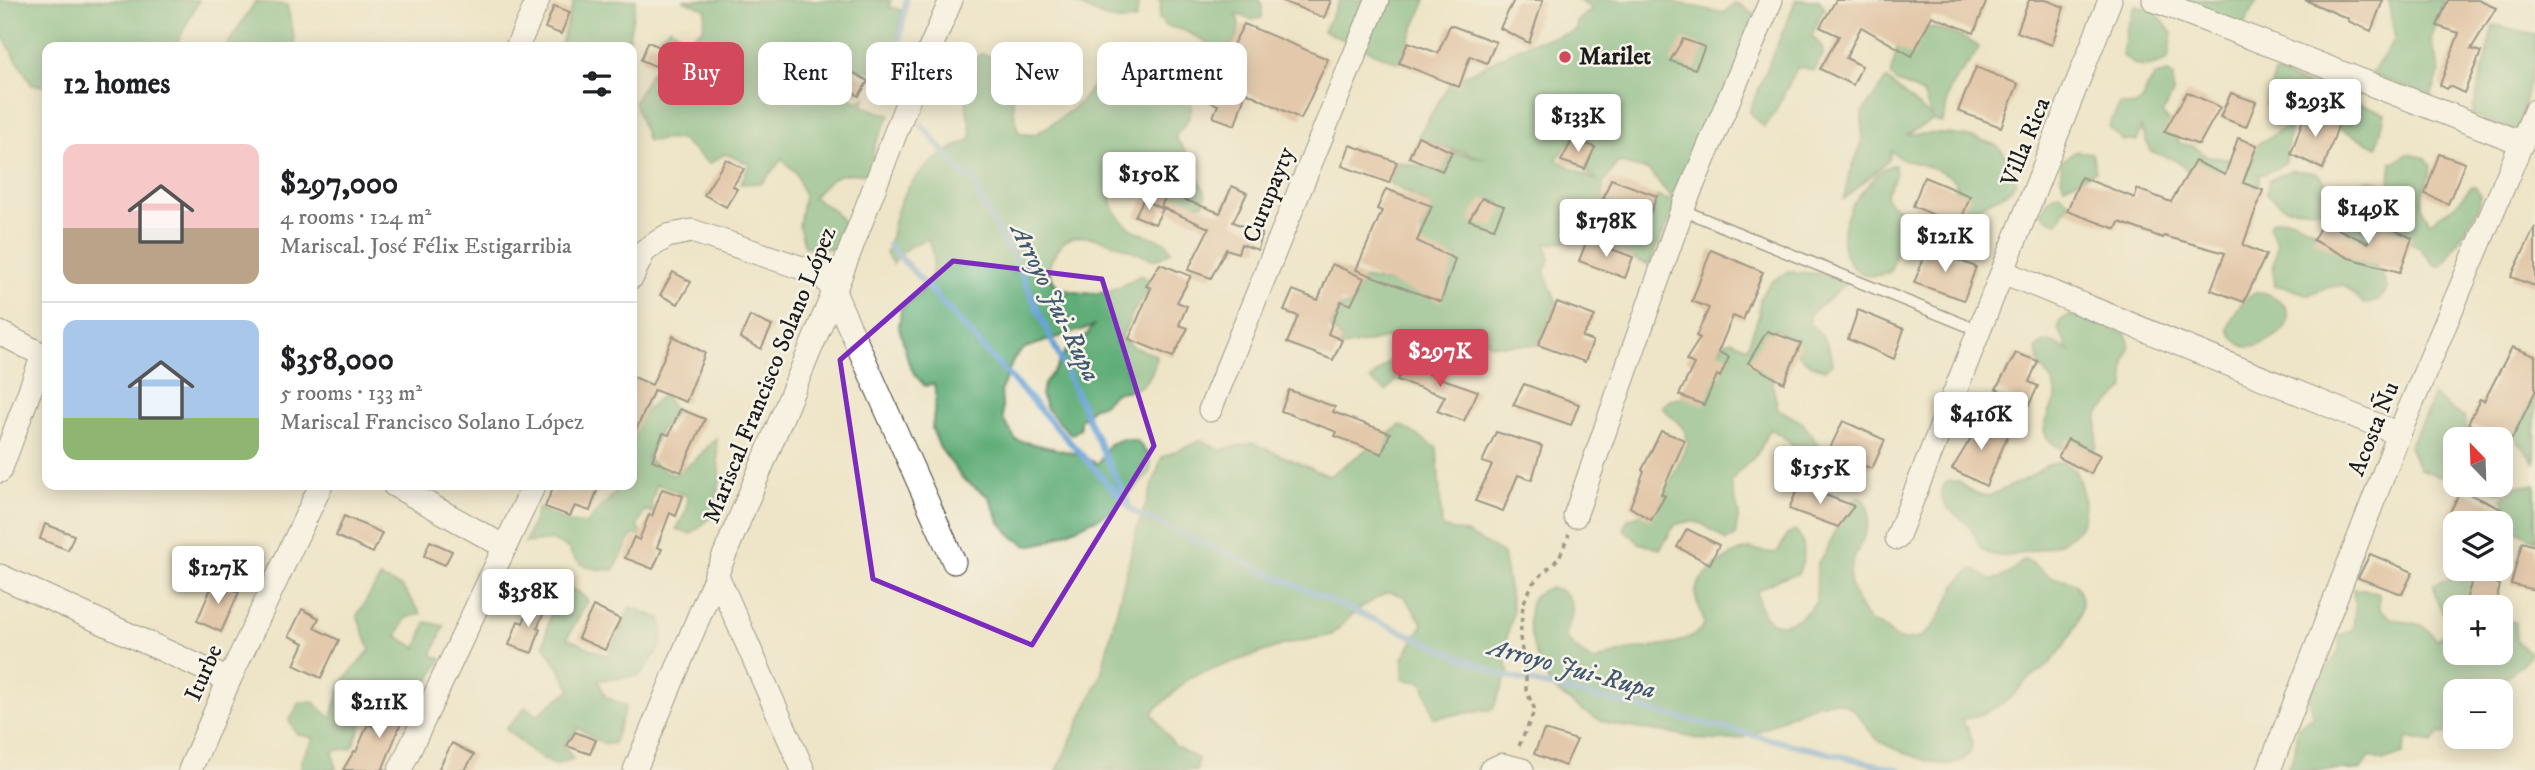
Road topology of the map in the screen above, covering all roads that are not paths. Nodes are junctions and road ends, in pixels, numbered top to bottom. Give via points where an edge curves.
1 (538, 0) edge
2 (951, 0) edge
3 (1377, 0) edge
4 (1771, 0) edge
5 (2110, 0) edge
6 (2154, 0) edge
7 (519, 42) edge
8 (2535, 111) edge
9 (2522, 143) junction
10 (1682, 210) junction
11 (637, 266) edge
12 (2003, 272) junction
13 (834, 292) junction
14 (1980, 331) junction
15 (0, 333) edge
16 (42, 354) edge
17 (42, 364) edge
18 (1210, 410) dead end
19 (2399, 434) junction
20 (0, 471) edge
21 (319, 490) edge
22 (403, 490) edge
23 (532, 490) edge
24 (1575, 516) road end
25 (1897, 538) dead end
26 (505, 547) junction
27 (954, 562) dead end
28 (716, 573) junction
29 (0, 576) edge
30 (229, 681) junction
31 (190, 770) edge
32 (400, 770) edge
33 (635, 770) edge
34 (803, 770) edge
35 (2269, 770) edge

1 - 7 street
2 - 13 street, Mariscal Francisco Solano López
3 - 18 street, Curupayty
4 - 10 street
5 - 12 street, Villa Rica
6 - 9 street
8 - 9 street, Acosta Ñu
9 - 19 street, Acosta Ñu
10 - 14 lane
10 - 24 street
11 - 13 street via 644,251 667,236 692,232 822,275
12 - 14 street, Villa Rica
12 - 19 street
13 - 27 street
13 - 28 street, Mariscal Francisco Solano López
14 - 25 street, Villa Rica
15 - 16 street
17 - 20 street
19 - 35 street, Acosta Ñu
21 - 30 street, Iturbe
22 - 26 street
23 - 26 street
26 - 32 street
28 - 33 street, Mariscal Francisco Solano López
28 - 34 street
29 - 30 street
30 - 31 street, Iturbe

